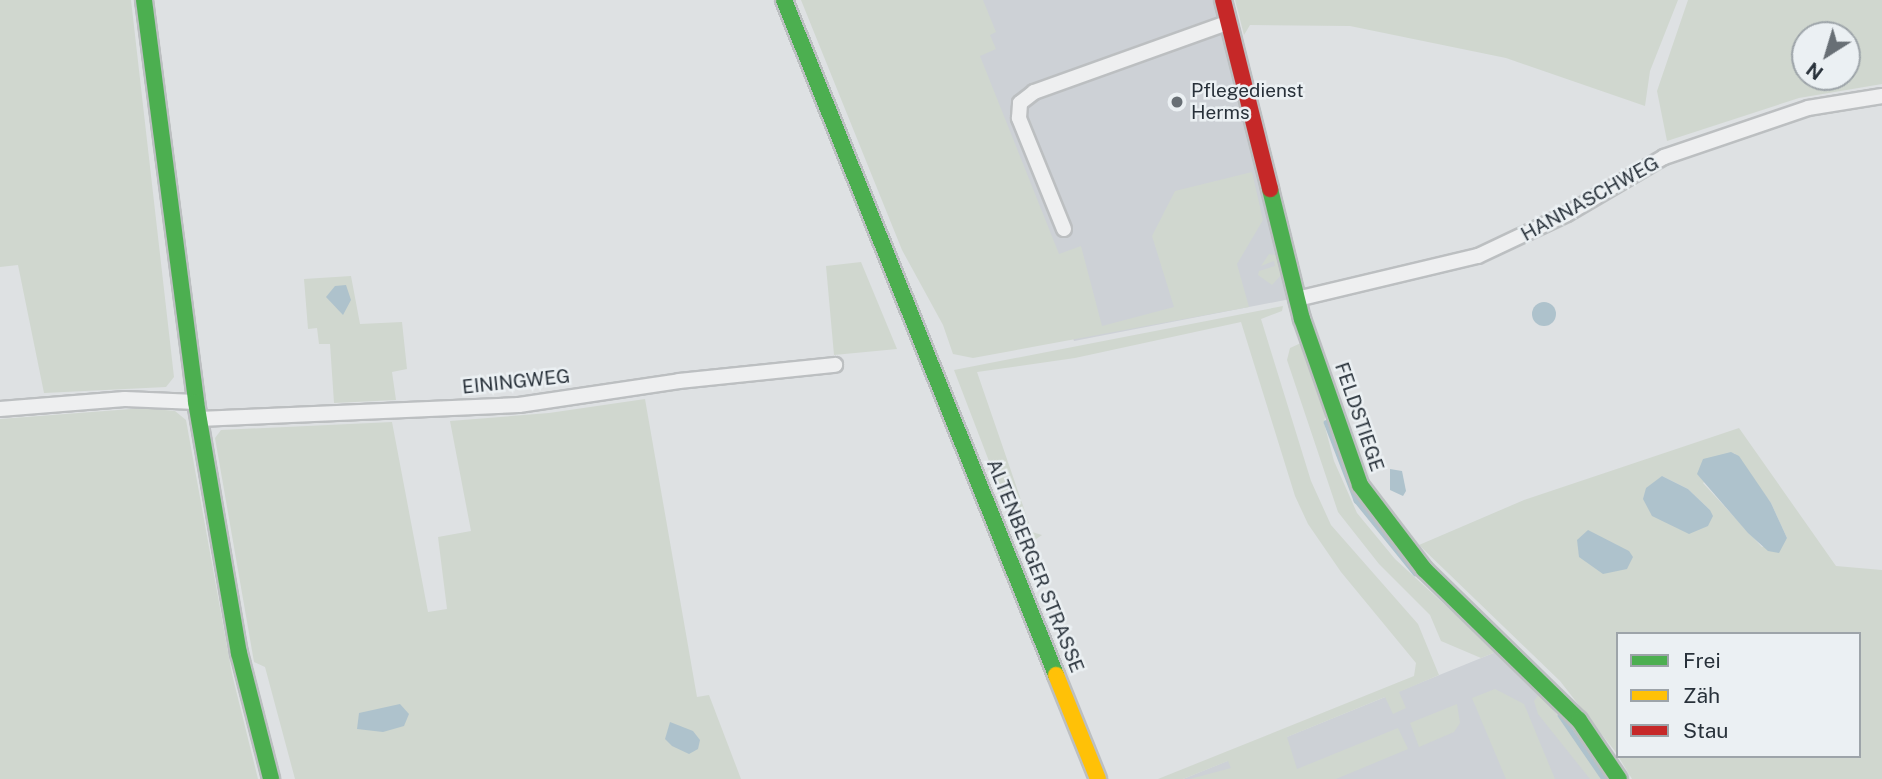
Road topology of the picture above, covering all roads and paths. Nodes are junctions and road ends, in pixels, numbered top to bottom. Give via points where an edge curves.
1 (144, 0) edge
2 (784, 0) edge
3 (1223, 0) edge
4 (1229, 22) junction
5 (1882, 96) edge
6 (1063, 229) dead end
7 (1297, 299) junction
8 (835, 365) dead end
9 (196, 402) junction
10 (0, 409) edge
11 (199, 419) junction
12 (271, 779) edge
13 (1098, 779) edge
14 (1619, 779) edge

1 - 9 street
2 - 13 street, ALTENBERGER STRASSE
3 - 4 street, FELDSTIEGE
4 - 6 street via 1034,92 1020,103 1019,118
4 - 7 street, FELDSTIEGE
5 - 7 street, HANNASCHWEG via 1808,108 1664,157 1567,214 1478,256
7 - 14 street, FELDSTIEGE via 1351,466 1372,507 1424,569 1579,720
8 - 11 street, EININGWEG via 679,381 519,405
9 - 10 street via 125,399
9 - 11 street
11 - 12 street via 239,653

